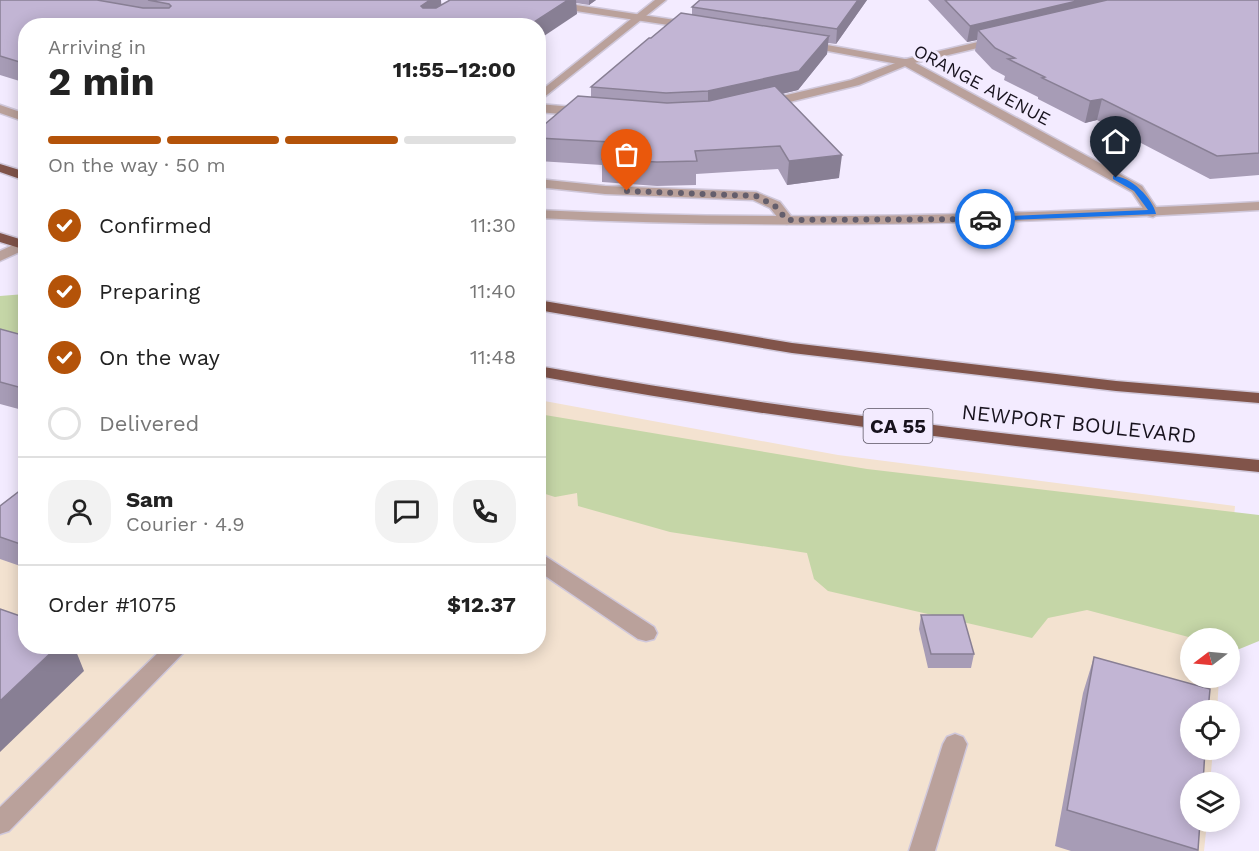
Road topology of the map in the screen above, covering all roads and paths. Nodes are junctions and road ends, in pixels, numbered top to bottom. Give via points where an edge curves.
1 (523, 0) edge
2 (662, 0) edge
3 (640, 18) junction
4 (708, 28) edge
5 (1008, 38) edge
6 (788, 41) edge
7 (906, 62) junction
8 (546, 93) edge
9 (754, 107) edge
10 (0, 109) edge
11 (546, 109) edge
12 (596, 113) edge
13 (18, 115) edge
14 (0, 168) edge
15 (18, 174) edge
16 (546, 183) edge
17 (1259, 206) edge
18 (1153, 213) junction
19 (546, 214) edge
20 (787, 220) junction
21 (0, 237) edge
22 (18, 243) edge
23 (18, 248) edge
24 (0, 257) edge
25 (546, 306) edge
26 (546, 372) edge
27 (1259, 398) edge
28 (1259, 466) edge
29 (546, 566) edge
30 (646, 633) dead end
31 (171, 654) edge
32 (955, 744) dead end
33 (0, 823) edge
34 (922, 851) edge

1 - 3 street
2 - 3 street
3 - 4 street
3 - 8 street
5 - 7 street
6 - 7 street, ORANGE AVENUE
7 - 9 street via 858,83
7 - 18 street, ORANGE AVENUE via 1137,189
10 - 13 street
11 - 12 street
14 - 15 highway
16 - 20 street via 756,196 775,206
17 - 18 street
18 - 20 street via 935,221
19 - 20 street via 668,221
21 - 22 highway
23 - 24 street
25 - 27 highway, NEWPORT BOULEVARD via 792,348 1116,386
26 - 28 highway, NEWPORT BOULEVARD / CA 55 via 796,413 1048,446
29 - 30 street
31 - 33 street
32 - 34 street

